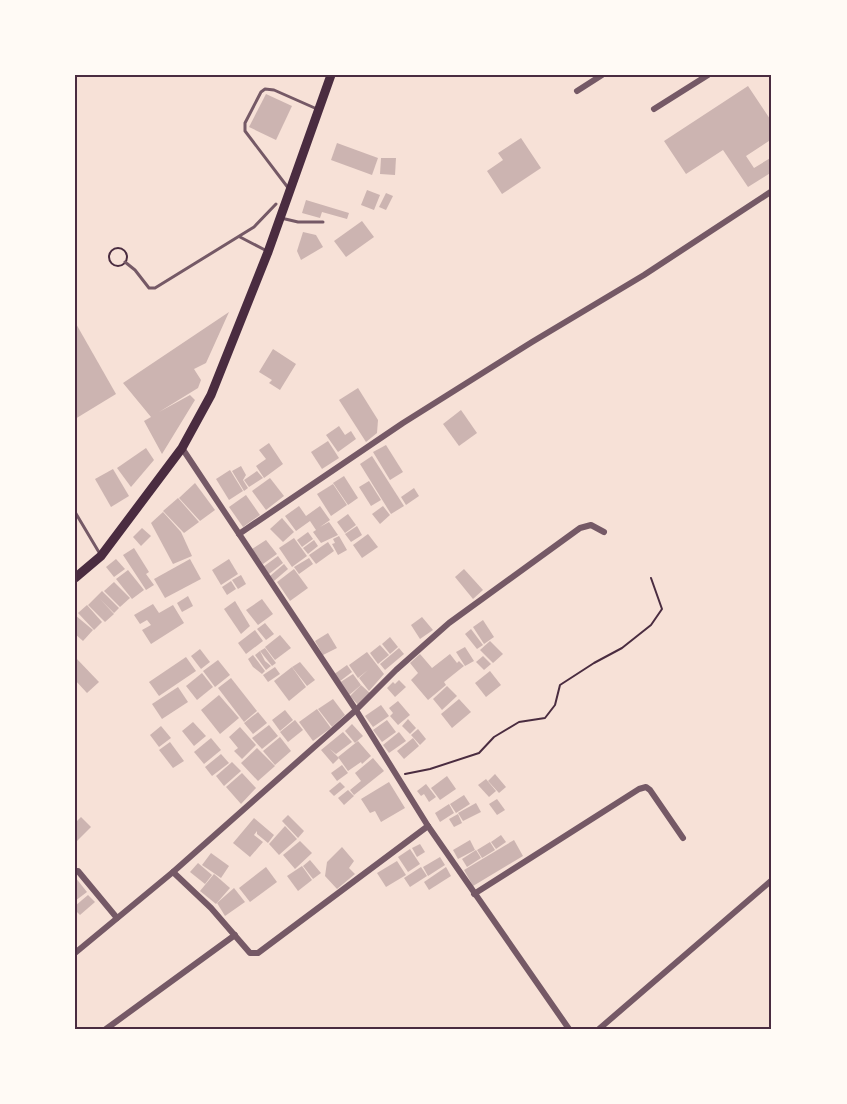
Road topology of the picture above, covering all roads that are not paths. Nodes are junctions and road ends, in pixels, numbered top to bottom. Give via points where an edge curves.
1 (331, 75) edge
2 (602, 75) edge
3 (708, 75) edge
4 (577, 91) dead end
5 (654, 109) dead end
6 (319, 110) junction
7 (290, 190) junction
8 (772, 191) edge
9 (276, 204) dead end
10 (280, 218) junction
11 (323, 222) dead end
12 (240, 237) junction
13 (268, 252) junction
14 (125, 262) road end
15 (182, 448) junction
16 (75, 512) edge
17 (604, 532) dead end
18 (239, 534) junction
19 (101, 556) junction
20 (75, 578) edge
21 (356, 710) junction
22 (428, 826) junction
23 (684, 838) dead end
24 (75, 871) edge
25 (172, 872) junction
26 (772, 880) edge
27 (474, 894) junction
28 (117, 918) junction
29 (235, 935) junction
30 (75, 953) edge
31 (106, 1029) edge
32 (569, 1029) edge
33 (599, 1029) edge

1 - 6 highway
2 - 4 street
3 - 5 street
6 - 7 highway
6 - 7 lane via 266,89 245,123 247,134
7 - 10 highway
8 - 18 street via 403,423
9 - 12 lane
10 - 11 lane
10 - 13 highway
12 - 13 lane
12 - 14 lane via 155,288 149,288
13 - 15 highway via 211,395
15 - 18 street
15 - 19 highway
16 - 19 lane
17 - 21 street via 597,526 586,525 557,544 449,623
18 - 21 street
19 - 20 highway
21 - 22 street
21 - 25 street
22 - 27 street
22 - 29 street via 258,953 250,952
23 - 27 street via 645,787
24 - 28 street
25 - 28 street
25 - 29 street
26 - 33 street
27 - 32 street
28 - 30 street
29 - 31 street

